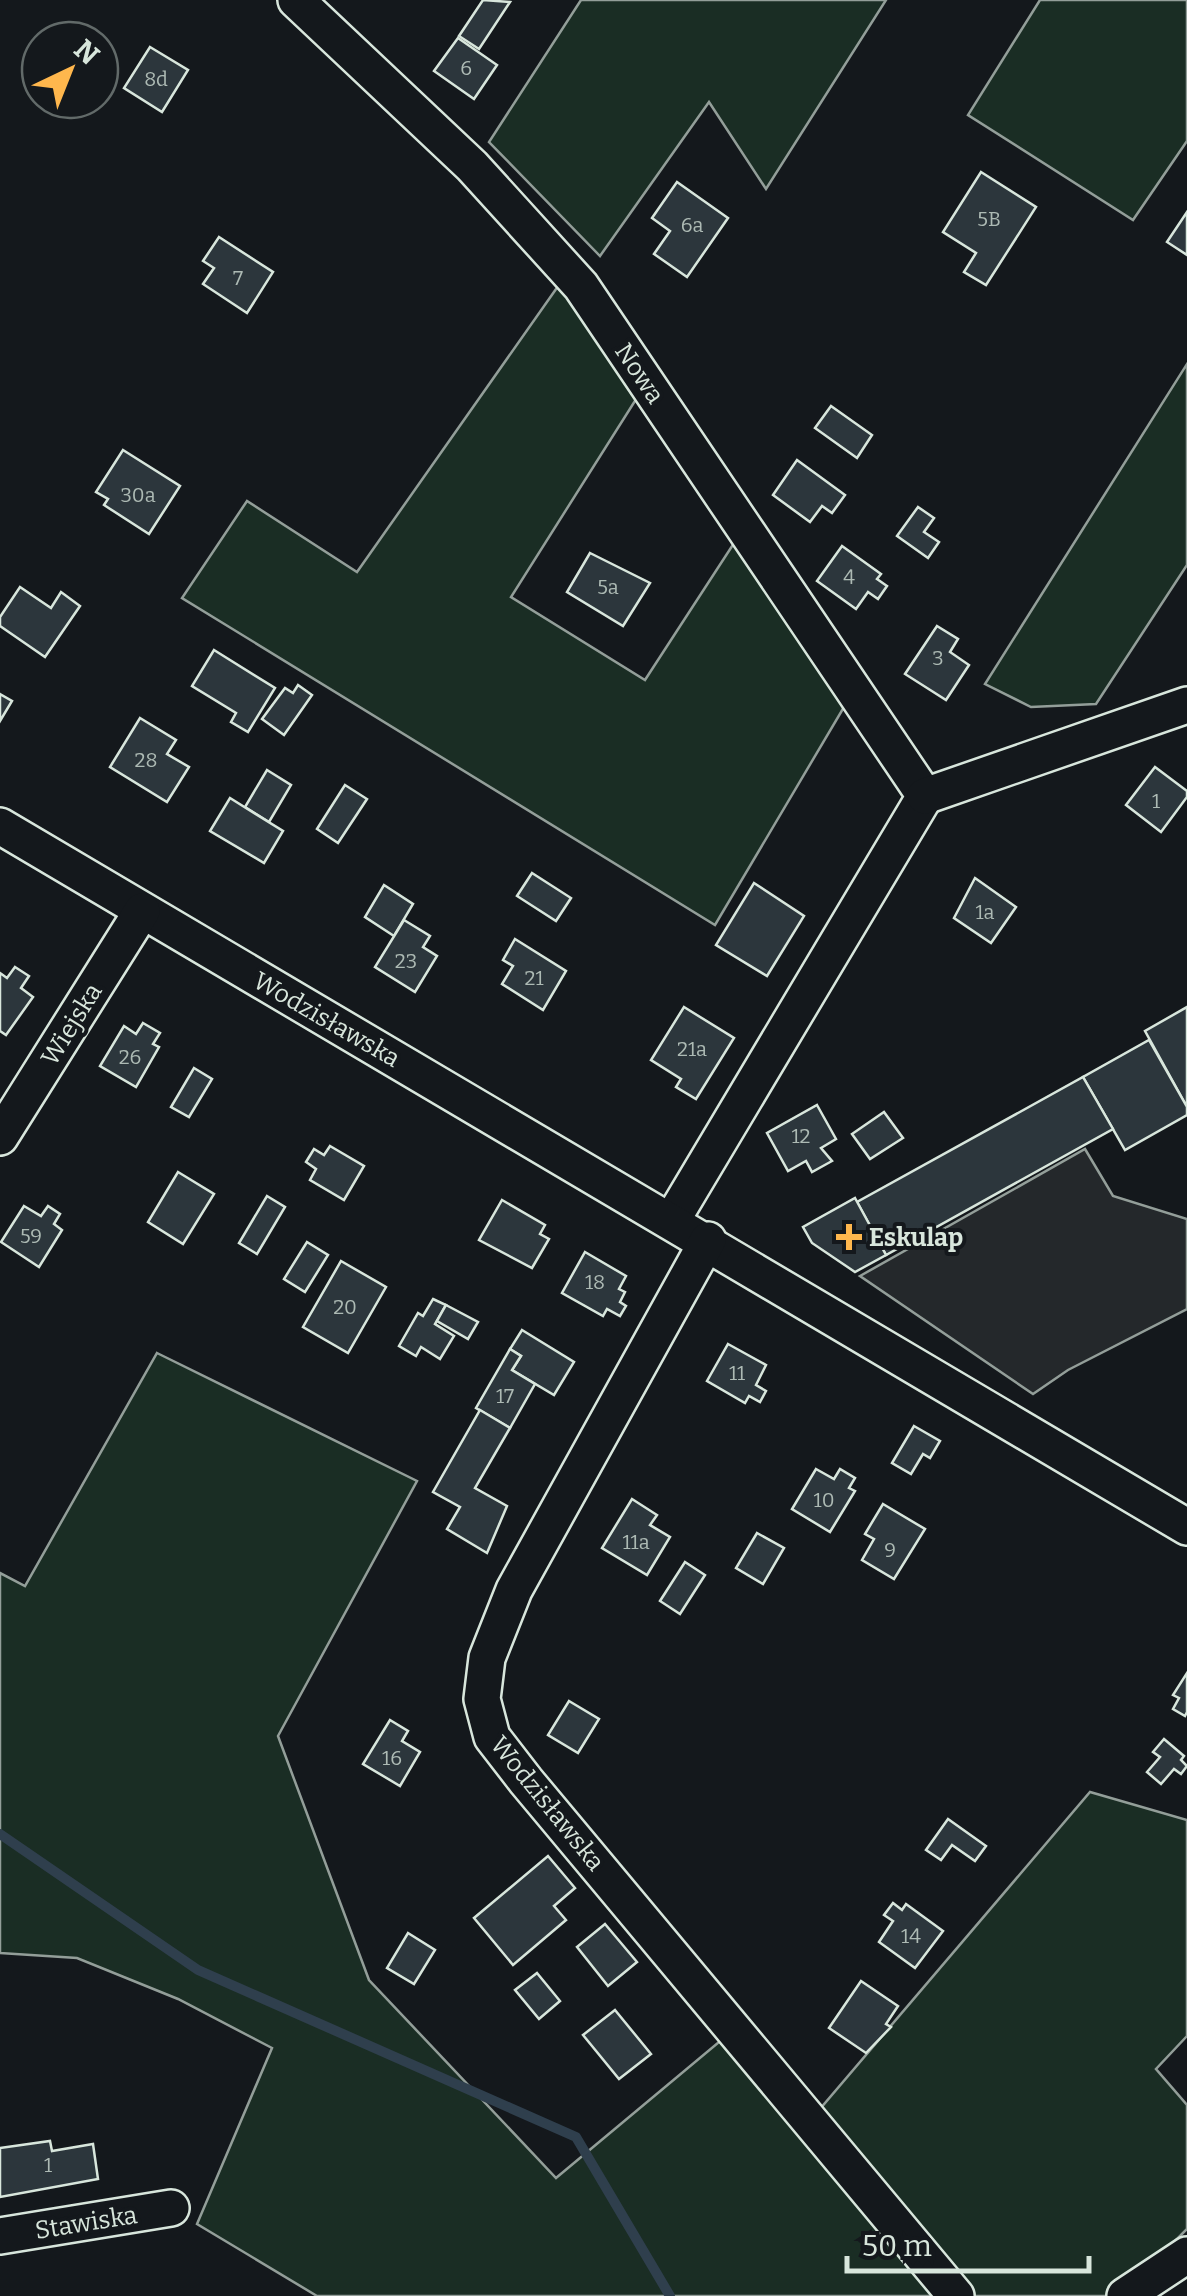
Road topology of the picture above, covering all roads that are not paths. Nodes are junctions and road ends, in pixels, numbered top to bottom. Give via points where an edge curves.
1 (296, 0) edge
2 (1187, 706) edge
3 (925, 796) junction
4 (0, 826) edge
5 (142, 911) junction
6 (0, 1137) edge
7 (672, 1220) junction
8 (708, 1240) junction
9 (1187, 1527) edge
10 (171, 2208) dead end
11 (0, 2236) edge
12 (1187, 2255) edge
13 (956, 2296) edge
14 (1125, 2296) edge

1 - 3 street, Nowa via 472,166 581,286
2 - 3 street
3 - 7 street
4 - 5 street, Wodzisławska
5 - 6 street, Wiejska
5 - 7 street, Wodzisławska
7 - 8 street, Wodzisławska
8 - 9 street, Wodzisławska
8 - 13 street, Wodzisławska via 514,1590 486,1658 482,1699 492,1737 515,1766
10 - 11 street, Stawiska
12 - 14 street

